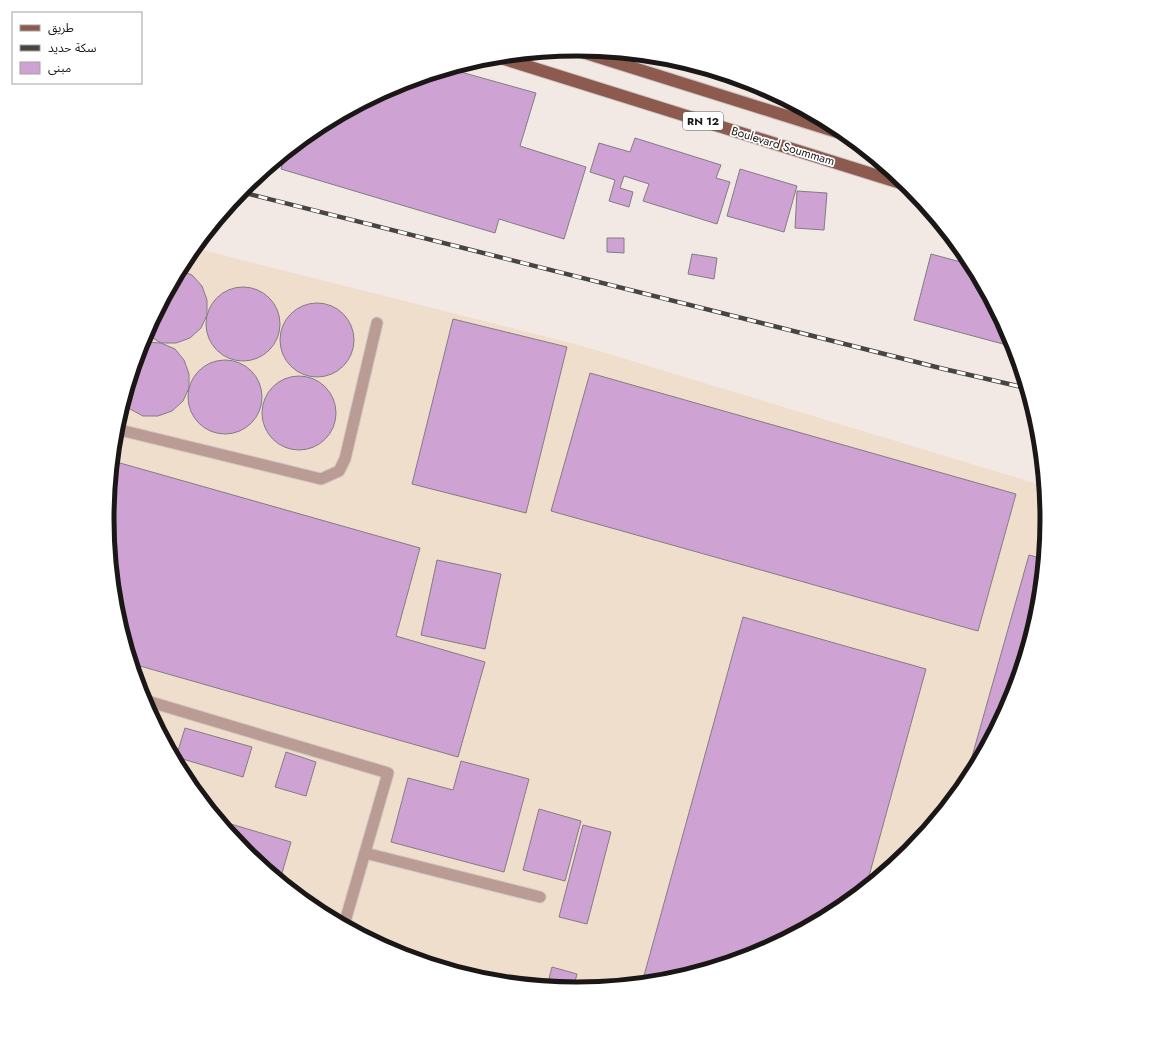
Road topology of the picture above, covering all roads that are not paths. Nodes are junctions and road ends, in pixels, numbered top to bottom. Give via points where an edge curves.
1 (597, 57) edge
2 (511, 61) edge
3 (826, 128) edge
4 (893, 180) edge
5 (377, 323) dead end
6 (123, 431) edge
7 (153, 703) edge
8 (365, 853) junction
9 (540, 897) dead end
10 (346, 920) edge

1 - 3 main road, RN 12
2 - 4 main road, Boulevard Soummam / RN 12
5 - 6 lane via 345,459 339,471 321,479
7 - 8 lane via 388,773
8 - 9 lane
8 - 10 lane

